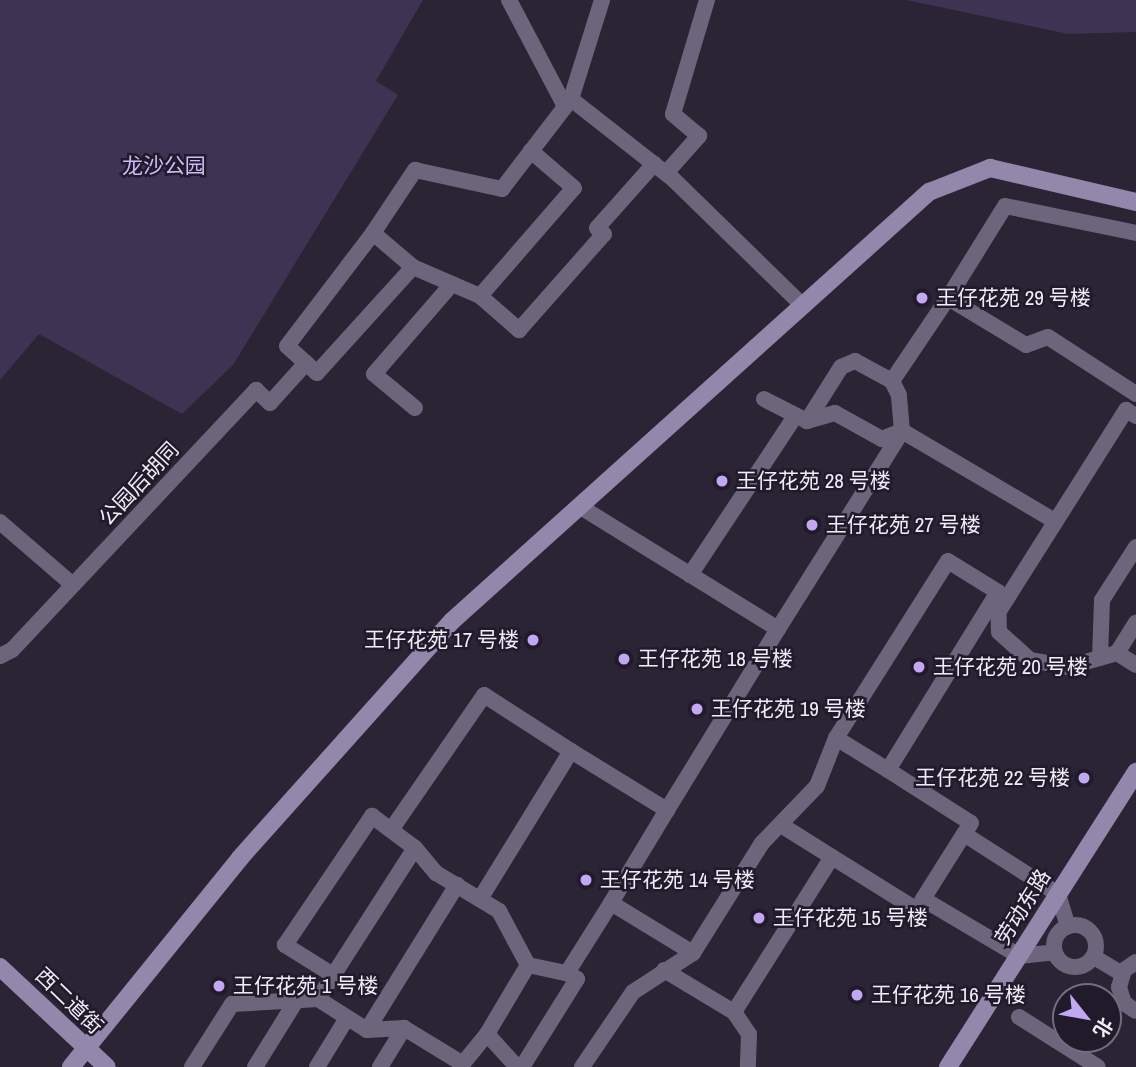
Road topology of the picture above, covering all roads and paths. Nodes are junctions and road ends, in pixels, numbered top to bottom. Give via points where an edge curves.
1 (509, 0) edge
2 (602, 0) edge
3 (707, 0) edge
4 (568, 102) junction
5 (531, 151) junction
6 (660, 168) junction
7 (1136, 202) edge
8 (373, 233) junction
9 (1136, 233) edge
10 (413, 267) junction
11 (452, 284) junction
12 (480, 296) junction
13 (948, 298) junction
14 (803, 306) junction
15 (306, 363) junction
16 (892, 381) junction
17 (1136, 394) edge
18 (764, 399) dead end
19 (415, 408) dead end
20 (1131, 413) edge
21 (801, 419) junction
22 (902, 431) junction
23 (579, 506) junction
24 (1055, 521) junction
25 (0, 522) edge
26 (1136, 547) edge
27 (690, 575) junction
28 (73, 585) junction
29 (998, 592) junction
30 (999, 611) junction
31 (1136, 622) edge
32 (778, 629) junction
33 (1117, 653) junction
34 (0, 656) edge
35 (1100, 658) junction
36 (1136, 665) edge
37 (836, 738) junction
38 (571, 751) junction
39 (888, 770) junction
40 (1136, 772) edge
41 (667, 810) junction
42 (781, 825) junction
43 (391, 831) junction
44 (964, 834) junction
45 (415, 848) junction
46 (832, 857) junction
47 (457, 886) junction
48 (1058, 894) junction
49 (480, 899) junction
50 (923, 899) junction
51 (611, 903) junction
52 (1068, 926) junction
53 (1055, 952) junction
54 (693, 953) junction
55 (1018, 956) junction
56 (1094, 957) junction
57 (1136, 962) edge
58 (528, 965) junction
59 (0, 967) edge
60 (664, 970) junction
61 (567, 973) junction
62 (1122, 974) junction
63 (333, 975) junction
64 (318, 999) junction
65 (296, 1002) junction
66 (1136, 1011) edge
67 (734, 1012) junction
68 (1018, 1017) dead end
69 (347, 1018) junction
70 (404, 1028) junction
71 (367, 1030) junction
72 (487, 1034) junction
73 (85, 1049) junction
74 (461, 1065) edge
75 (71, 1067) edge
76 (107, 1067) edge
77 (192, 1067) edge
78 (255, 1067) edge
79 (317, 1067) edge
80 (380, 1067) edge
81 (519, 1067) edge
82 (582, 1067) edge
83 (748, 1067) edge
84 (948, 1067) edge
85 (1098, 1067) edge

1 - 4 street
2 - 4 street
3 - 6 street via 673,114 699,136
4 - 5 street
4 - 6 street
5 - 8 street via 502,190 415,170
5 - 12 street via 574,188
6 - 12 street via 597,228 604,234 519,330
6 - 14 street
7 - 14 street via 990,168 929,192
8 - 10 street
8 - 15 street via 287,346
9 - 13 street via 1005,206
10 - 11 street
10 - 15 street via 317,373
11 - 12 street
11 - 19 street via 374,374
13 - 16 street
13 - 17 street via 1026,345 1048,337
14 - 23 street
15 - 28 street, 公园后胡同 via 270,403 257,390
16 - 21 street via 855,360 841,367
16 - 22 street via 899,395
17 - 20 street
18 - 21 street
20 - 24 street
21 - 22 street via 835,413 882,439
21 - 27 street
22 - 24 street
22 - 32 street
23 - 27 street
23 - 73 street via 442,631 240,858
24 - 30 street
25 - 28 street
26 - 35 street via 1102,600
27 - 32 street
28 - 34 street, 公园后胡同 via 12,650
29 - 30 street
29 - 37 street via 948,561
29 - 39 street
30 - 35 street via 999,632 1030,660 1068,667
31 - 33 street
32 - 41 street
33 - 35 street
33 - 36 street
37 - 39 street
37 - 42 street via 817,786
38 - 41 street
38 - 43 street via 484,695
38 - 49 street
39 - 44 street via 971,823
40 - 48 street, 劳动东路
41 - 51 street
42 - 46 street
42 - 54 street via 762,843
43 - 45 street
43 - 63 street via 372,816 285,945
44 - 48 street
44 - 50 street
45 - 47 street via 436,873
45 - 63 street
46 - 50 street via 916,909
46 - 67 street
47 - 49 street
47 - 71 street
48 - 52 street
48 - 55 street, 劳动东路
49 - 58 street via 499,911
50 - 55 street
51 - 54 street
51 - 61 street
52 - 53 street via 1057,936
52 - 56 street via 1083,926 1094,935
53 - 55 street
53 - 56 street via 1071,968 1085,966
54 - 60 street
55 - 84 street, 劳动东路
56 - 62 street
57 - 62 street
58 - 61 street
58 - 72 street
59 - 73 street, 西二道街
60 - 67 street
60 - 82 street via 633,992
61 - 81 street via 577,979
62 - 66 street via 1120,996
63 - 64 street
64 - 65 street
64 - 69 street
65 - 77 street via 232,1004
65 - 78 street
67 - 83 street via 750,1034
68 - 85 street
69 - 71 street
69 - 79 street
70 - 71 street
70 - 74 street
70 - 80 street
72 - 74 street
72 - 81 street
73 - 75 street
73 - 76 street, 西二道街

